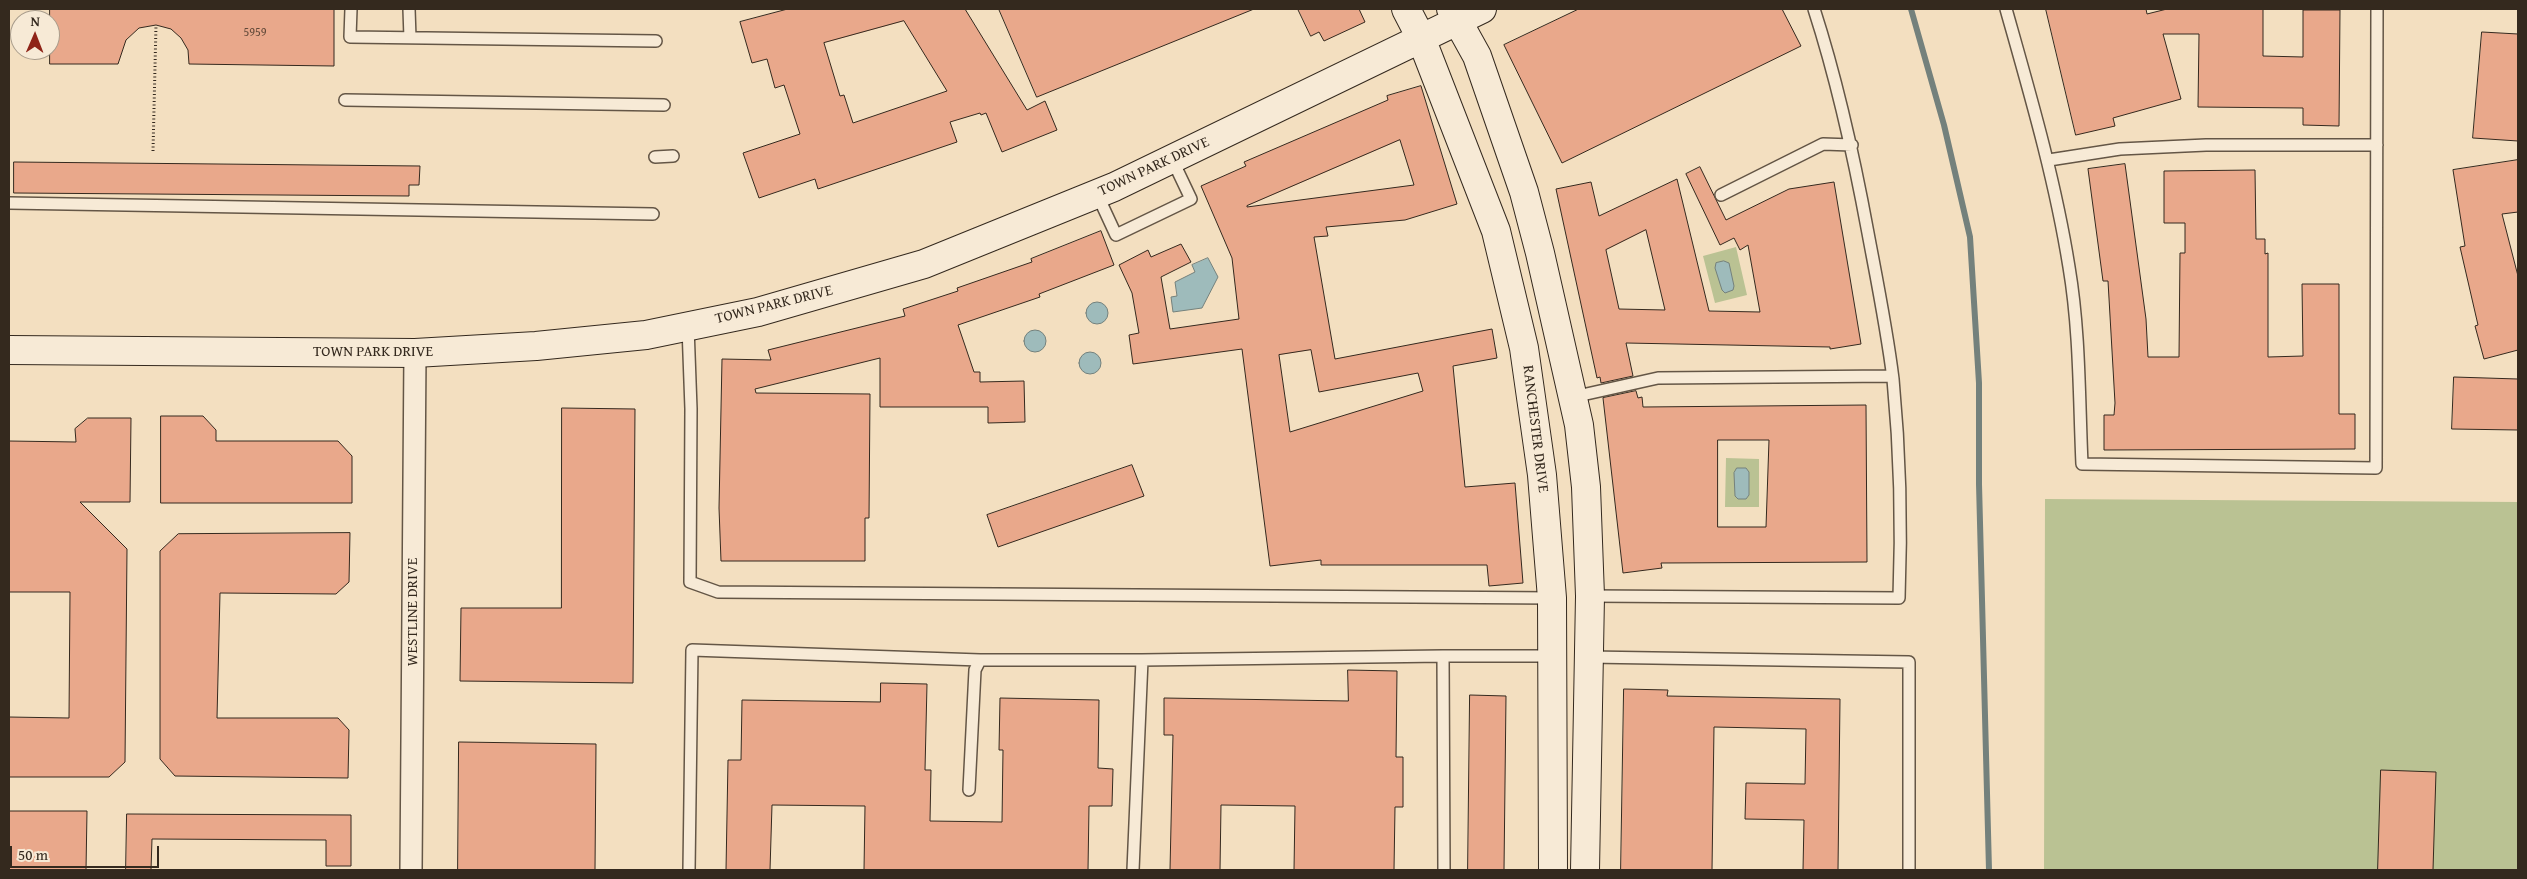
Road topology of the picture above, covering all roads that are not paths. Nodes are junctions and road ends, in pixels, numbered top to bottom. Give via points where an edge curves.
1 (351, 9) edge
2 (409, 9) edge
3 (1406, 9) edge
4 (1482, 9) edge
5 (1814, 9) edge
6 (2006, 9) edge
7 (2377, 9) edge
8 (1454, 15) edge
9 (410, 38) junction
10 (1421, 38) junction
11 (656, 41) dead end
12 (345, 100) dead end
13 (664, 105) dead end
14 (1852, 144) junction
15 (2377, 146) junction
16 (673, 156) dead end
17 (655, 157) dead end
18 (1172, 159) junction
19 (2049, 160) junction
20 (1096, 194) junction
21 (1721, 195) dead end
22 (9, 203) edge
23 (653, 214) dead end
24 (688, 326) junction
25 (1558, 339) junction
26 (1524, 348) junction
27 (9, 350) edge
28 (415, 353) junction
29 (1892, 376) junction
30 (1573, 397) junction
31 (1590, 596) junction
32 (1552, 598) junction
33 (1443, 656) junction
34 (1550, 656) junction
35 (1587, 657) junction
36 (980, 660) junction
37 (1142, 660) junction
38 (969, 790) dead end
39 (411, 870) edge
40 (689, 870) edge
41 (1133, 870) edge
42 (1444, 870) edge
43 (1552, 870) edge
44 (1585, 870) edge
45 (1909, 870) edge

1 - 9 lane via 350,37
2 - 9 lane
3 - 10 street, RANCHESTER DRIVE
4 - 8 street, TOWN PARK DRIVE
5 - 14 lane
6 - 19 lane
7 - 15 lane
8 - 10 street, TOWN PARK DRIVE
8 - 25 street via 1477,56 1524,192
9 - 11 lane
10 - 18 street, TOWN PARK DRIVE
10 - 26 street, RANCHESTER DRIVE via 1496,230
12 - 13 lane
14 - 21 lane via 1823,144
14 - 29 lane
15 - 19 lane via 2206,145 2120,149
15 - 19 lane via 2376,468 2082,464 2070,268
16 - 17 lane
18 - 20 street, TOWN PARK DRIVE
18 - 20 lane via 1191,198 1116,235
20 - 24 street, TOWN PARK DRIVE via 924,264 758,312
22 - 23 lane
24 - 28 street, TOWN PARK DRIVE via 646,335 545,345
24 - 32 lane via 690,582 718,592
25 - 26 street
25 - 30 street
26 - 32 street, RANCHESTER DRIVE via 1542,475
27 - 28 street, TOWN PARK DRIVE
28 - 39 street, WESTLINE DRIVE
29 - 30 lane via 1658,378
29 - 31 lane via 1902,530 1899,598
30 - 31 street via 1586,487
31 - 35 street
32 - 34 street, RANCHESTER DRIVE
33 - 34 lane
33 - 37 lane
33 - 42 lane
34 - 35 street
34 - 43 street, RANCHESTER DRIVE
35 - 44 street
35 - 45 lane via 1909,662
36 - 37 lane
36 - 38 lane via 975,670
36 - 40 lane via 692,650
37 - 41 lane

